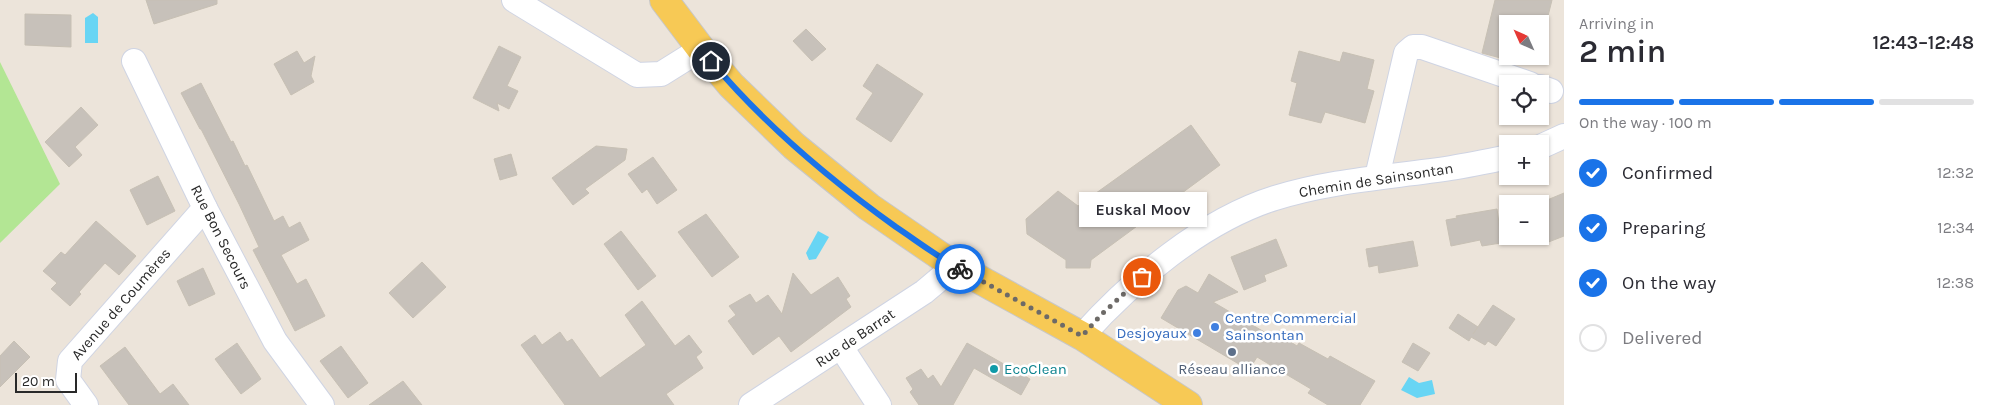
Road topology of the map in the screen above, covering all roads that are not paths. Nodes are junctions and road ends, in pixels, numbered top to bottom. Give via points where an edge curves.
1 (514, 0) edge
2 (664, 0) edge
3 (701, 49) junction
4 (134, 61) dead end
5 (1505, 75) edge
6 (1564, 136) edge
7 (1549, 143) edge
8 (1499, 159) edge
9 (1377, 177) junction
10 (205, 208) junction
11 (955, 266) junction
12 (1082, 336) junction
13 (841, 347) junction
14 (86, 405) edge
15 (322, 405) edge
16 (752, 405) edge
17 (879, 405) edge
18 (1188, 405) edge

1 - 3 street via 638,75 661,74
2 - 3 main road
3 - 11 main road via 731,85 794,146 870,207
4 - 10 street, Rue Bon Secours
5 - 9 street via 1422,47 1406,53
6 - 7 street
8 - 9 street, Chemin de Sainsontan
9 - 12 street, Chemin de Sainsontan via 1275,198 1239,212 1200,234 1142,277
10 - 14 street, Avenue de Coumères via 70,361 68,380
10 - 15 street, Rue Bon Secours via 276,341
11 - 12 main road
11 - 13 street, Rue de Barrat via 930,287
12 - 18 main road
13 - 16 street, Rue de Barrat
13 - 17 street

